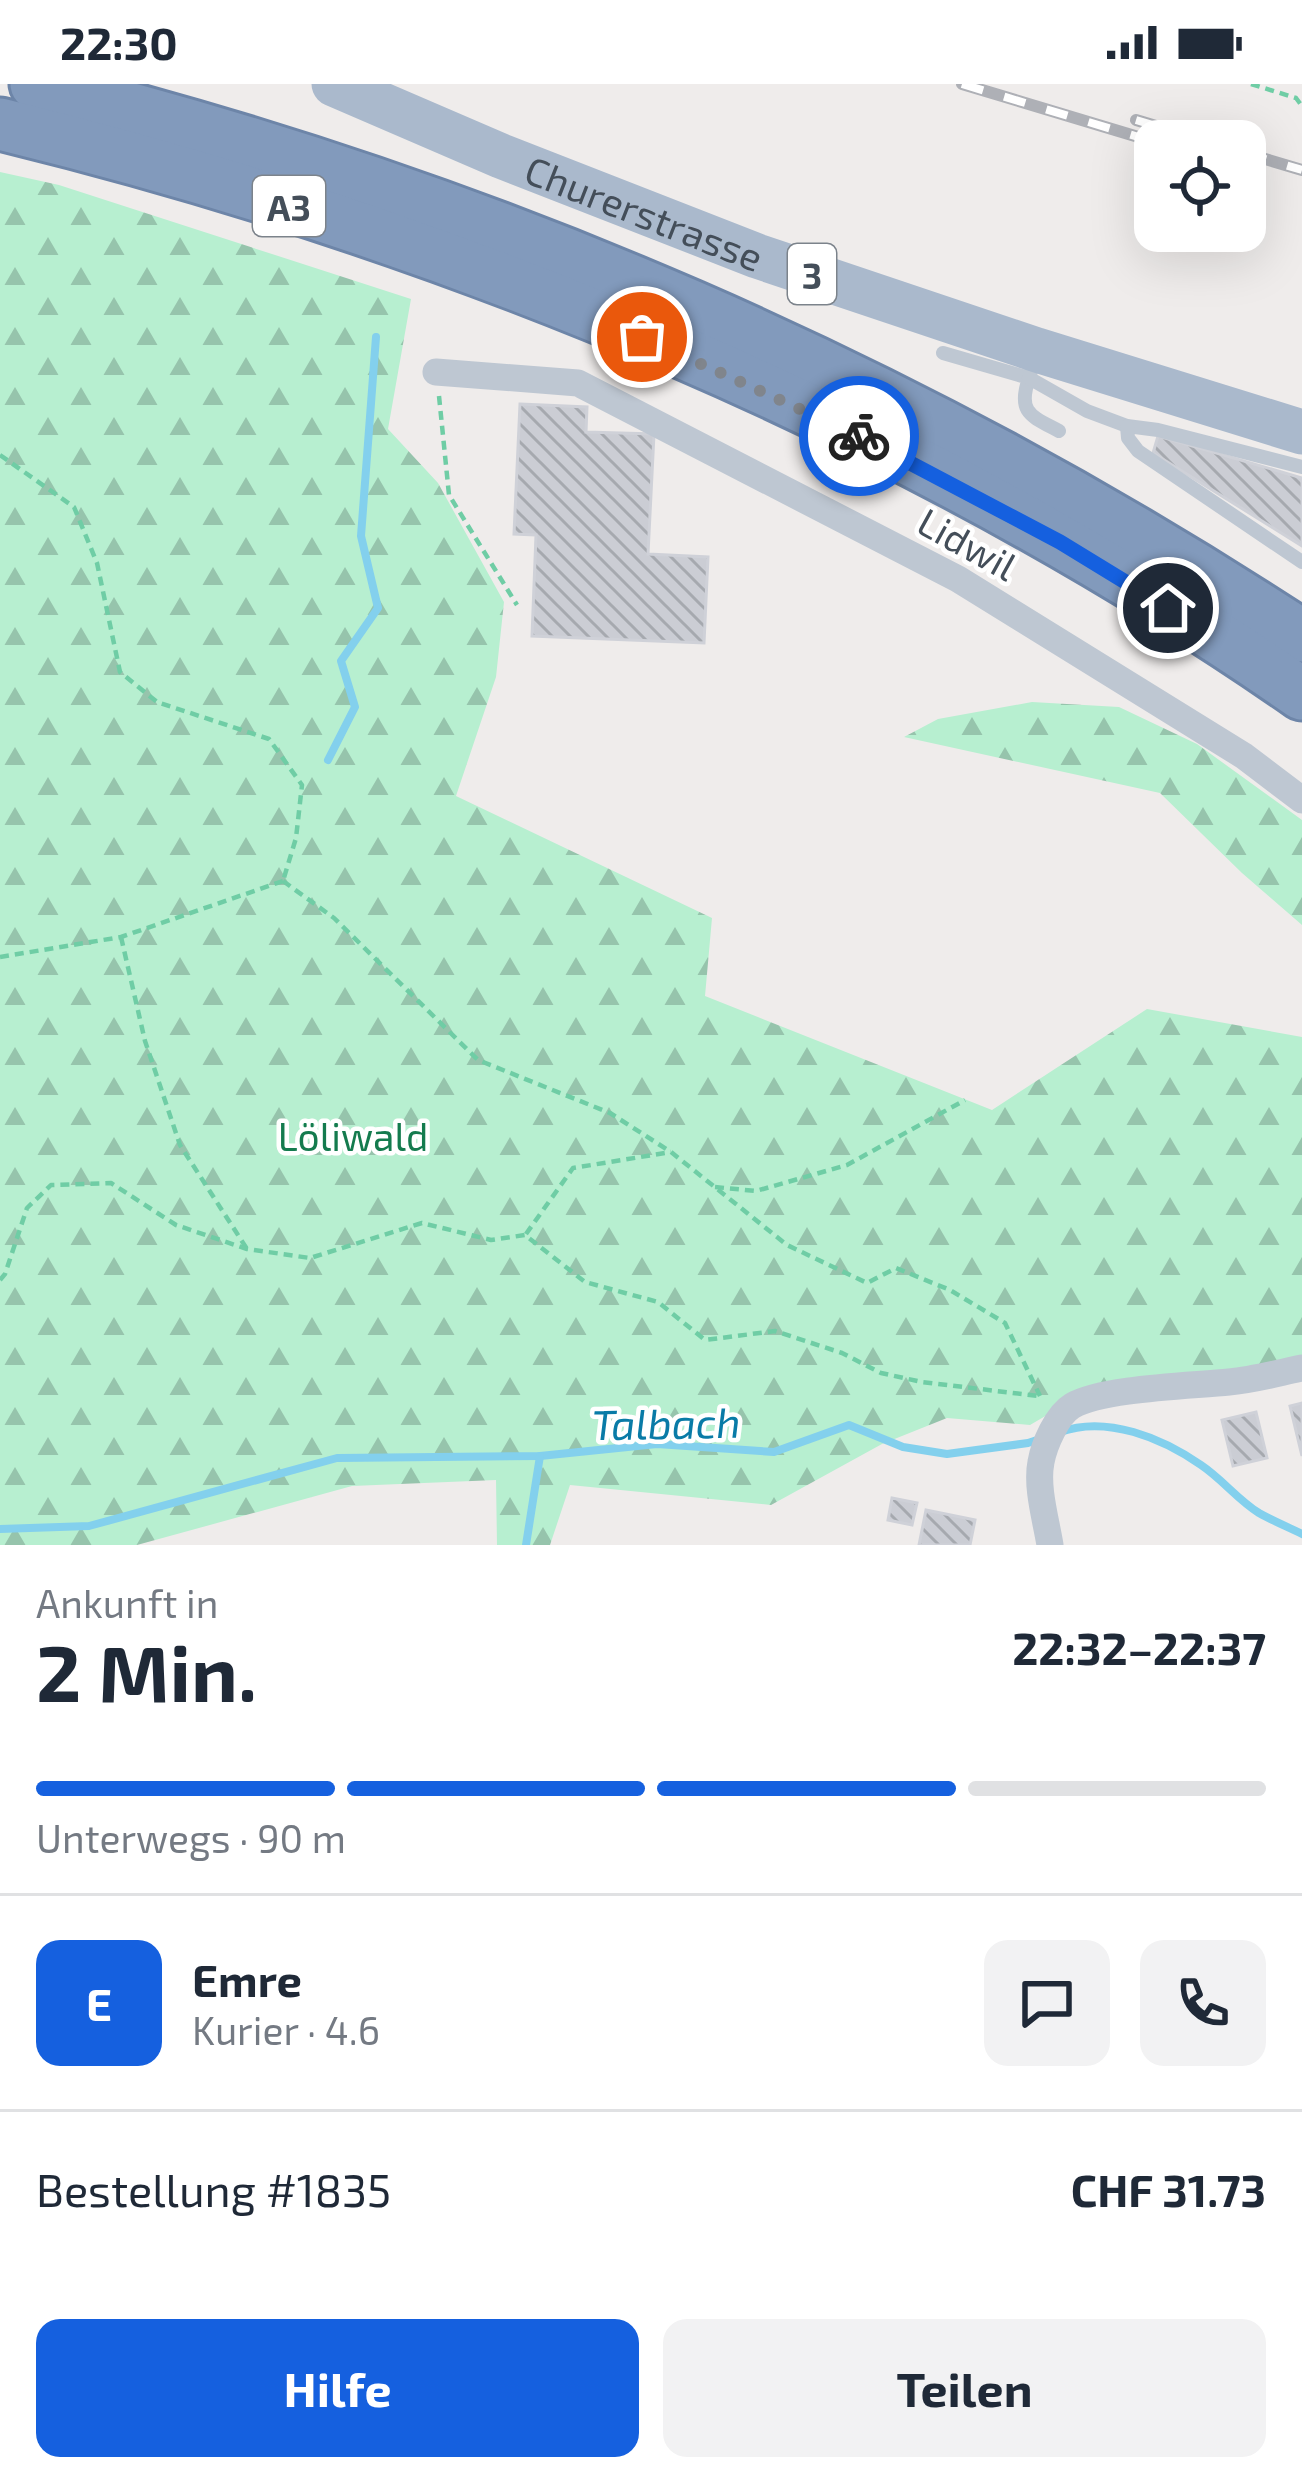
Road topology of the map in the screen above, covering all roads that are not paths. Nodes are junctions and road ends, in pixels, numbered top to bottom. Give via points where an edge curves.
1 (36, 84) edge
2 (334, 84) edge
3 (0, 124) edge
4 (943, 353) dead end
5 (1033, 364) junction
6 (436, 372) road end
7 (1127, 426) junction
8 (1059, 430) dead end
9 (1302, 432) edge
10 (1302, 467) edge
11 (1302, 562) edge
12 (1302, 636) edge
13 (1302, 694) edge
14 (1302, 800) edge
15 (1302, 1368) edge
16 (1050, 1545) edge

1 - 12 highway, A3 via 349,174 693,306 996,453
2 - 5 main road, Churerstrasse / 3
3 - 13 highway, A3 via 386,238 712,367 1060,542
4 - 5 lane
5 - 7 lane via 1088,411
5 - 8 lane via 1024,404 1030,416
5 - 9 main road, Churerstrasse / 3
6 - 14 street, Lidwil via 578,383 958,579
7 - 10 lane
7 - 11 lane via 1138,451
15 - 16 street via 1070,1407 1040,1464

